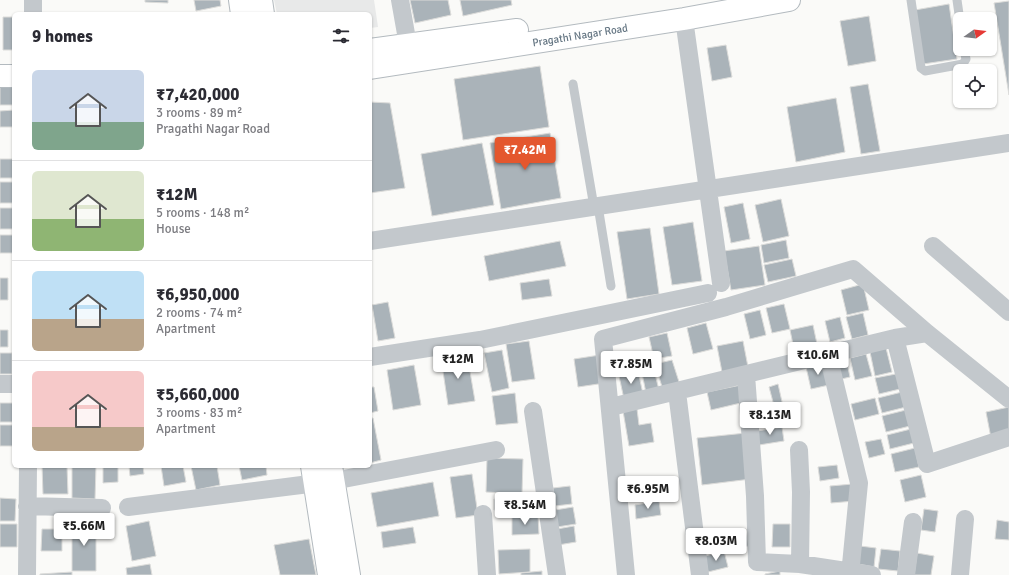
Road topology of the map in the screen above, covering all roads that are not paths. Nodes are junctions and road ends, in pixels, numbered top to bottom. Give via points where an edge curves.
1 (33, 0) edge
2 (240, 0) edge
3 (261, 0) edge
4 (400, 0) edge
5 (726, 0) edge
6 (789, 0) edge
7 (911, 0) edge
8 (957, 0) edge
9 (33, 12) edge
10 (242, 12) edge
11 (263, 12) edge
12 (959, 12) edge
13 (684, 18) junction
14 (408, 45) junction
15 (372, 50) edge
16 (965, 56) edge
17 (0, 63) edge
18 (12, 63) edge
19 (372, 68) edge
20 (0, 76) edge
21 (12, 76) edge
22 (573, 84) dead end
23 (1009, 143) edge
24 (707, 189) junction
25 (596, 206) junction
26 (372, 241) edge
27 (933, 246) dead end
28 (611, 286) dead end
29 (1009, 312) edge
30 (927, 333) junction
31 (895, 338) junction
32 (828, 355) junction
33 (372, 357) edge
34 (746, 375) junction
35 (0, 384) edge
36 (12, 384) edge
37 (677, 392) junction
38 (1009, 398) edge
39 (611, 407) junction
40 (534, 410) dead end
41 (1009, 437) edge
42 (496, 450) dead end
43 (799, 450) dead end
44 (372, 467) edge
45 (28, 468) edge
46 (366, 468) edge
47 (323, 474) edge
48 (28, 506) junction
49 (128, 507) dead end
50 (102, 508) dead end
51 (484, 514) dead end
52 (965, 519) dead end
53 (913, 522) dead end
54 (800, 564) junction
55 (758, 568) edge
56 (851, 574) edge
57 (27, 575) edge
58 (329, 575) edge
59 (349, 575) edge
60 (487, 575) edge
61 (557, 575) edge
62 (626, 575) edge
63 (700, 575) edge
64 (872, 575) edge
65 (906, 575) edge
66 (960, 575) edge

1 - 9 street
2 - 10 main road
3 - 11 main road
4 - 14 street
5 - 14 main road, Pragathi Nagar Road
6 - 13 main road, Pragathi Nagar Road
7 - 16 lane via 921,68 925,71 963,64
8 - 12 lane
13 - 19 main road, Pragathi Nagar Road
13 - 24 street
14 - 15 main road, Pragathi Nagar Road
17 - 18 main road
20 - 21 main road
22 - 25 lane
23 - 24 street
24 - 25 street
24 - 33 street via 714,288 480,340
25 - 26 street
25 - 28 lane
27 - 29 street
30 - 31 street
30 - 38 street
30 - 39 street via 853,269 726,307 603,339
31 - 32 street
31 - 41 street via 927,464
32 - 34 street
32 - 56 street via 859,483
34 - 37 street
34 - 55 street
35 - 36 street
37 - 39 street
37 - 63 street
39 - 62 street
40 - 61 street
42 - 44 street
43 - 54 street
45 - 48 street
46 - 47 street
47 - 49 street
47 - 58 main road
47 - 59 main road
48 - 50 street
48 - 57 street
51 - 60 street
52 - 66 street
53 - 65 street
54 - 55 street
54 - 56 street
56 - 64 street

